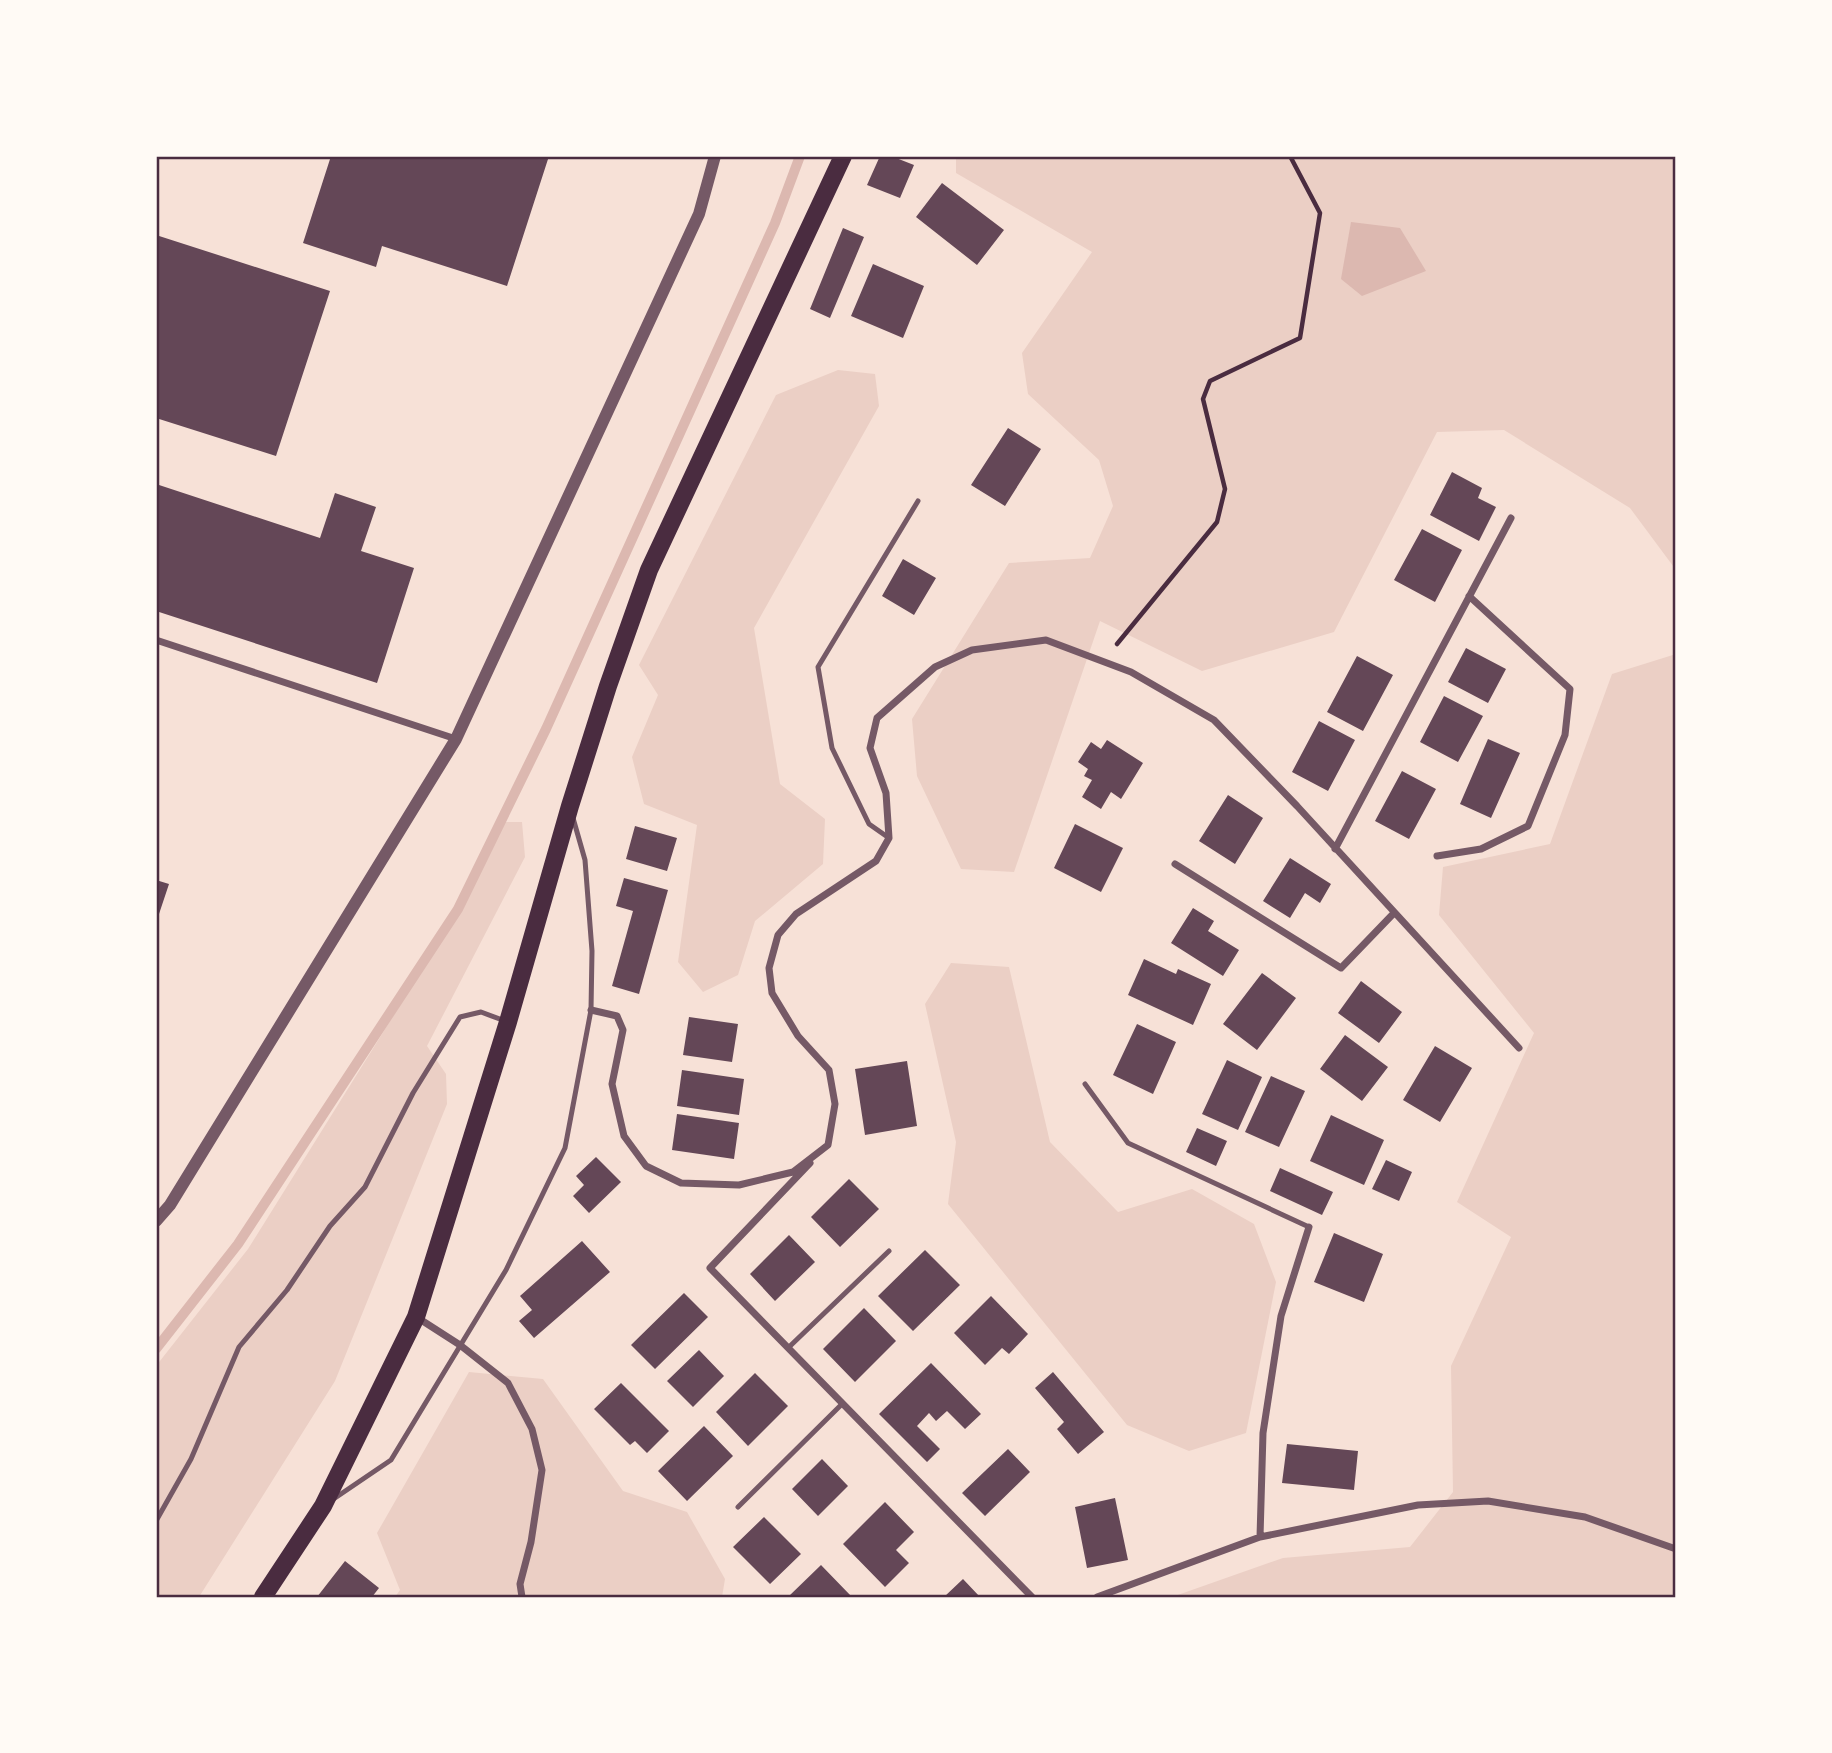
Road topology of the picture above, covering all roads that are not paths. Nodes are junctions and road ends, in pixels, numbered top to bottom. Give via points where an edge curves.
1 (715, 156) edge
2 (843, 156) edge
3 (918, 501) dead end
4 (1511, 518) dead end
5 (1469, 596) junction
6 (156, 640) edge
7 (456, 739) junction
8 (570, 806) junction
9 (889, 838) junction
10 (1335, 849) junction
11 (1437, 856) dead end
12 (1175, 864) dead end
13 (1394, 913) junction
14 (591, 1010) junction
15 (508, 1022) junction
16 (1520, 1048) dead end
17 (1086, 1084) dead end
18 (828, 1145) junction
19 (156, 1222) edge
20 (1309, 1227) joint
21 (889, 1251) dead end
22 (416, 1317) junction
23 (460, 1345) junction
24 (788, 1348) junction
25 (842, 1404) junction
26 (323, 1506) junction
27 (738, 1507) dead end
28 (156, 1521) edge
29 (1260, 1537) junction
30 (1676, 1549) edge
31 (263, 1597) edge
32 (522, 1597) edge
33 (1032, 1597) edge
34 (1097, 1597) edge

1 - 7 street via 699,214
2 - 8 main road via 649,570
3 - 9 lane via 818,667 832,748 869,824
4 - 5 street
5 - 10 street
5 - 11 street via 1570,689 1565,735 1528,826 1481,849
6 - 7 street
7 - 19 street
8 - 14 lane via 585,860
8 - 15 main road
9 - 10 street via 886,793 870,748 877,718 935,667 972,650 1046,640 1131,672 1214,720
9 - 18 street via 876,861 796,914 778,935 769,968 772,993 798,1036 829,1070 835,1104
10 - 13 street
12 - 13 street via 1341,968
13 - 16 street
14 - 18 street via 617,1016 623,1030 612,1084 624,1136 646,1167 681,1183 739,1185 793,1172
14 - 23 lane via 565,1148 506,1270
15 - 22 main road
15 - 28 lane via 481,1012 460,1017 413,1093 365,1187 239,1347 191,1459
17 - 20 lane via 1128,1143
18 - 24 street via 710,1268
20 - 29 street via 1281,1316 1263,1433
21 - 24 lane
22 - 23 street
22 - 26 main road
23 - 26 lane via 391,1460
23 - 32 street via 508,1383 532,1429 542,1470 520,1584
24 - 25 street
25 - 27 lane
25 - 33 street
26 - 31 main road
29 - 30 street via 1418,1505 1488,1501 1585,1517
29 - 34 street

